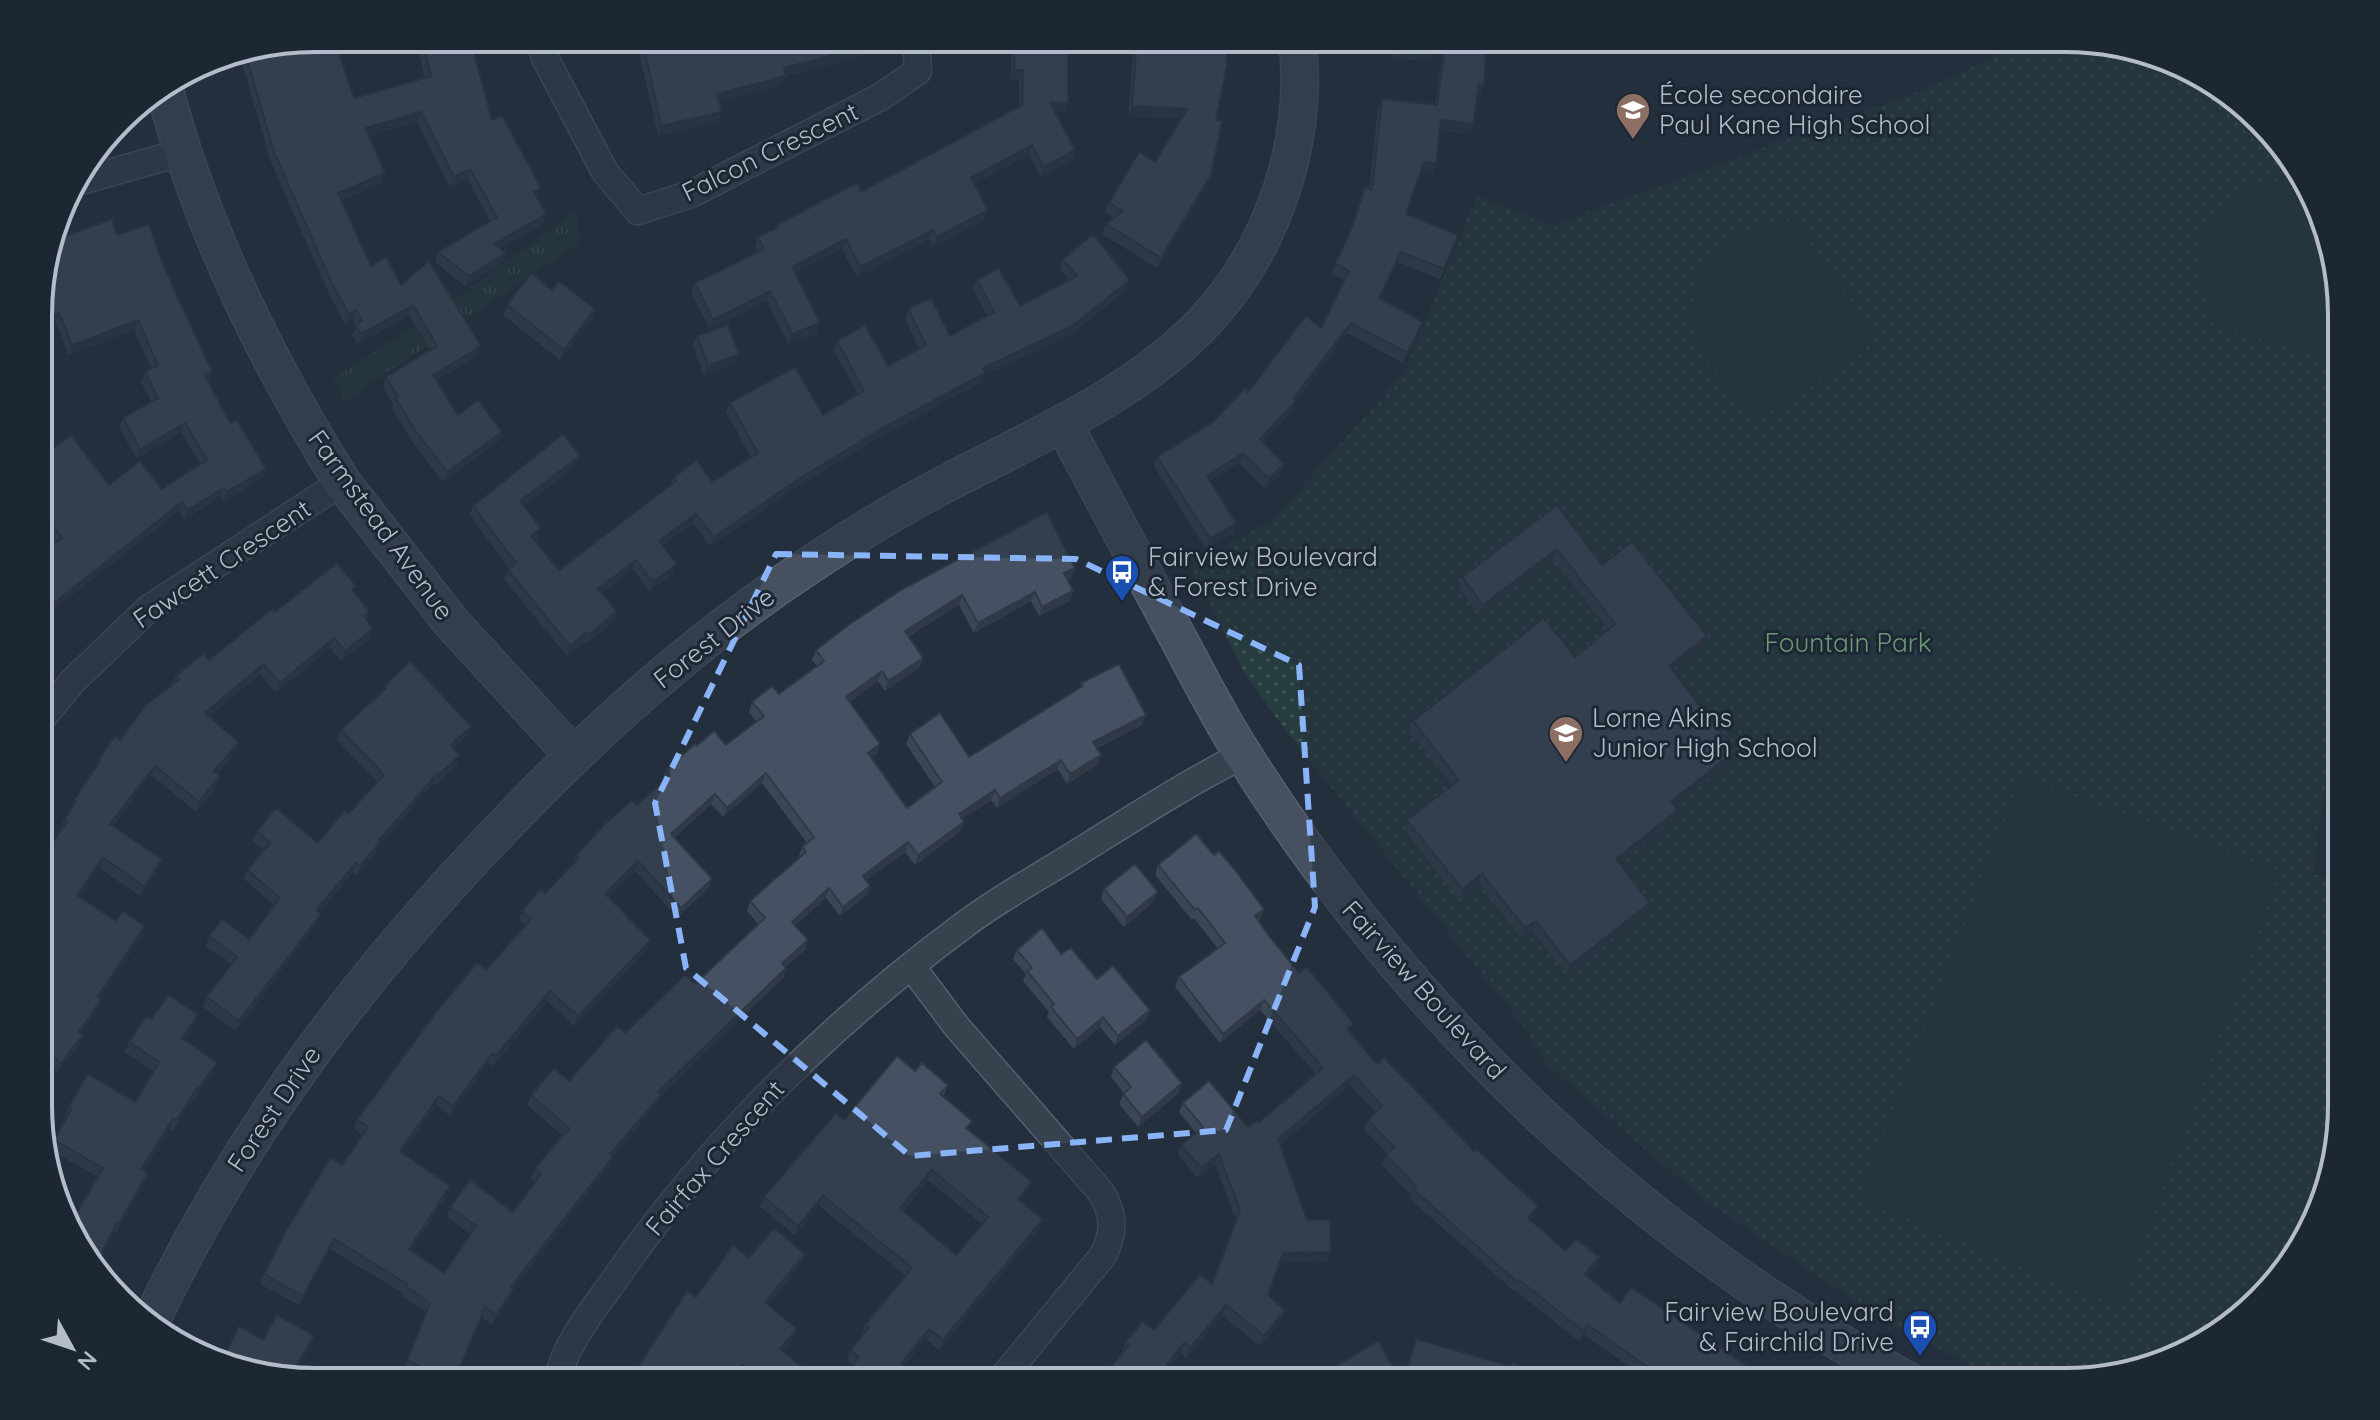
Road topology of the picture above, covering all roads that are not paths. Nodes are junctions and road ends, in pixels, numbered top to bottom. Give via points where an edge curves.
1 (544, 52) edge
2 (917, 52) edge
3 (1298, 52) edge
4 (167, 98) edge
5 (183, 152) junction
6 (90, 179) edge
7 (1063, 423) junction
8 (342, 482) junction
9 (52, 706) edge
10 (573, 755) junction
11 (1243, 755) junction
12 (912, 967) junction
13 (155, 1314) edge
14 (1884, 1367) edge
15 (561, 1368) edge
16 (1011, 1368) edge

1 - 2 street, Falcon Crescent via 605,172 638,211 691,194 882,96 918,71
3 - 7 street, Forest Drive via 1292,149 1274,209 1252,256 1216,308 1181,345
4 - 5 street, Farmstead Avenue
5 - 6 street
5 - 8 street, Farmstead Avenue via 257,329
7 - 10 street, Forest Drive via 944,484 809,566 686,656
7 - 11 street, Fairview Boulevard
8 - 9 street, Fawcett Crescent via 148,609
8 - 10 street, Farmstead Avenue via 451,622
10 - 13 street, Forest Drive via 441,891 339,1013 248,1145
11 - 12 street, Fairfax Crescent via 1196,778 966,923
11 - 14 street, Fairview Boulevard via 1336,890 1407,977 1524,1100 1663,1221 1798,1317
12 - 15 street, Fairfax Crescent via 838,1025 700,1169 593,1312
12 - 16 street via 957,1027 1100,1191 1111,1211 1112,1235 1102,1257

